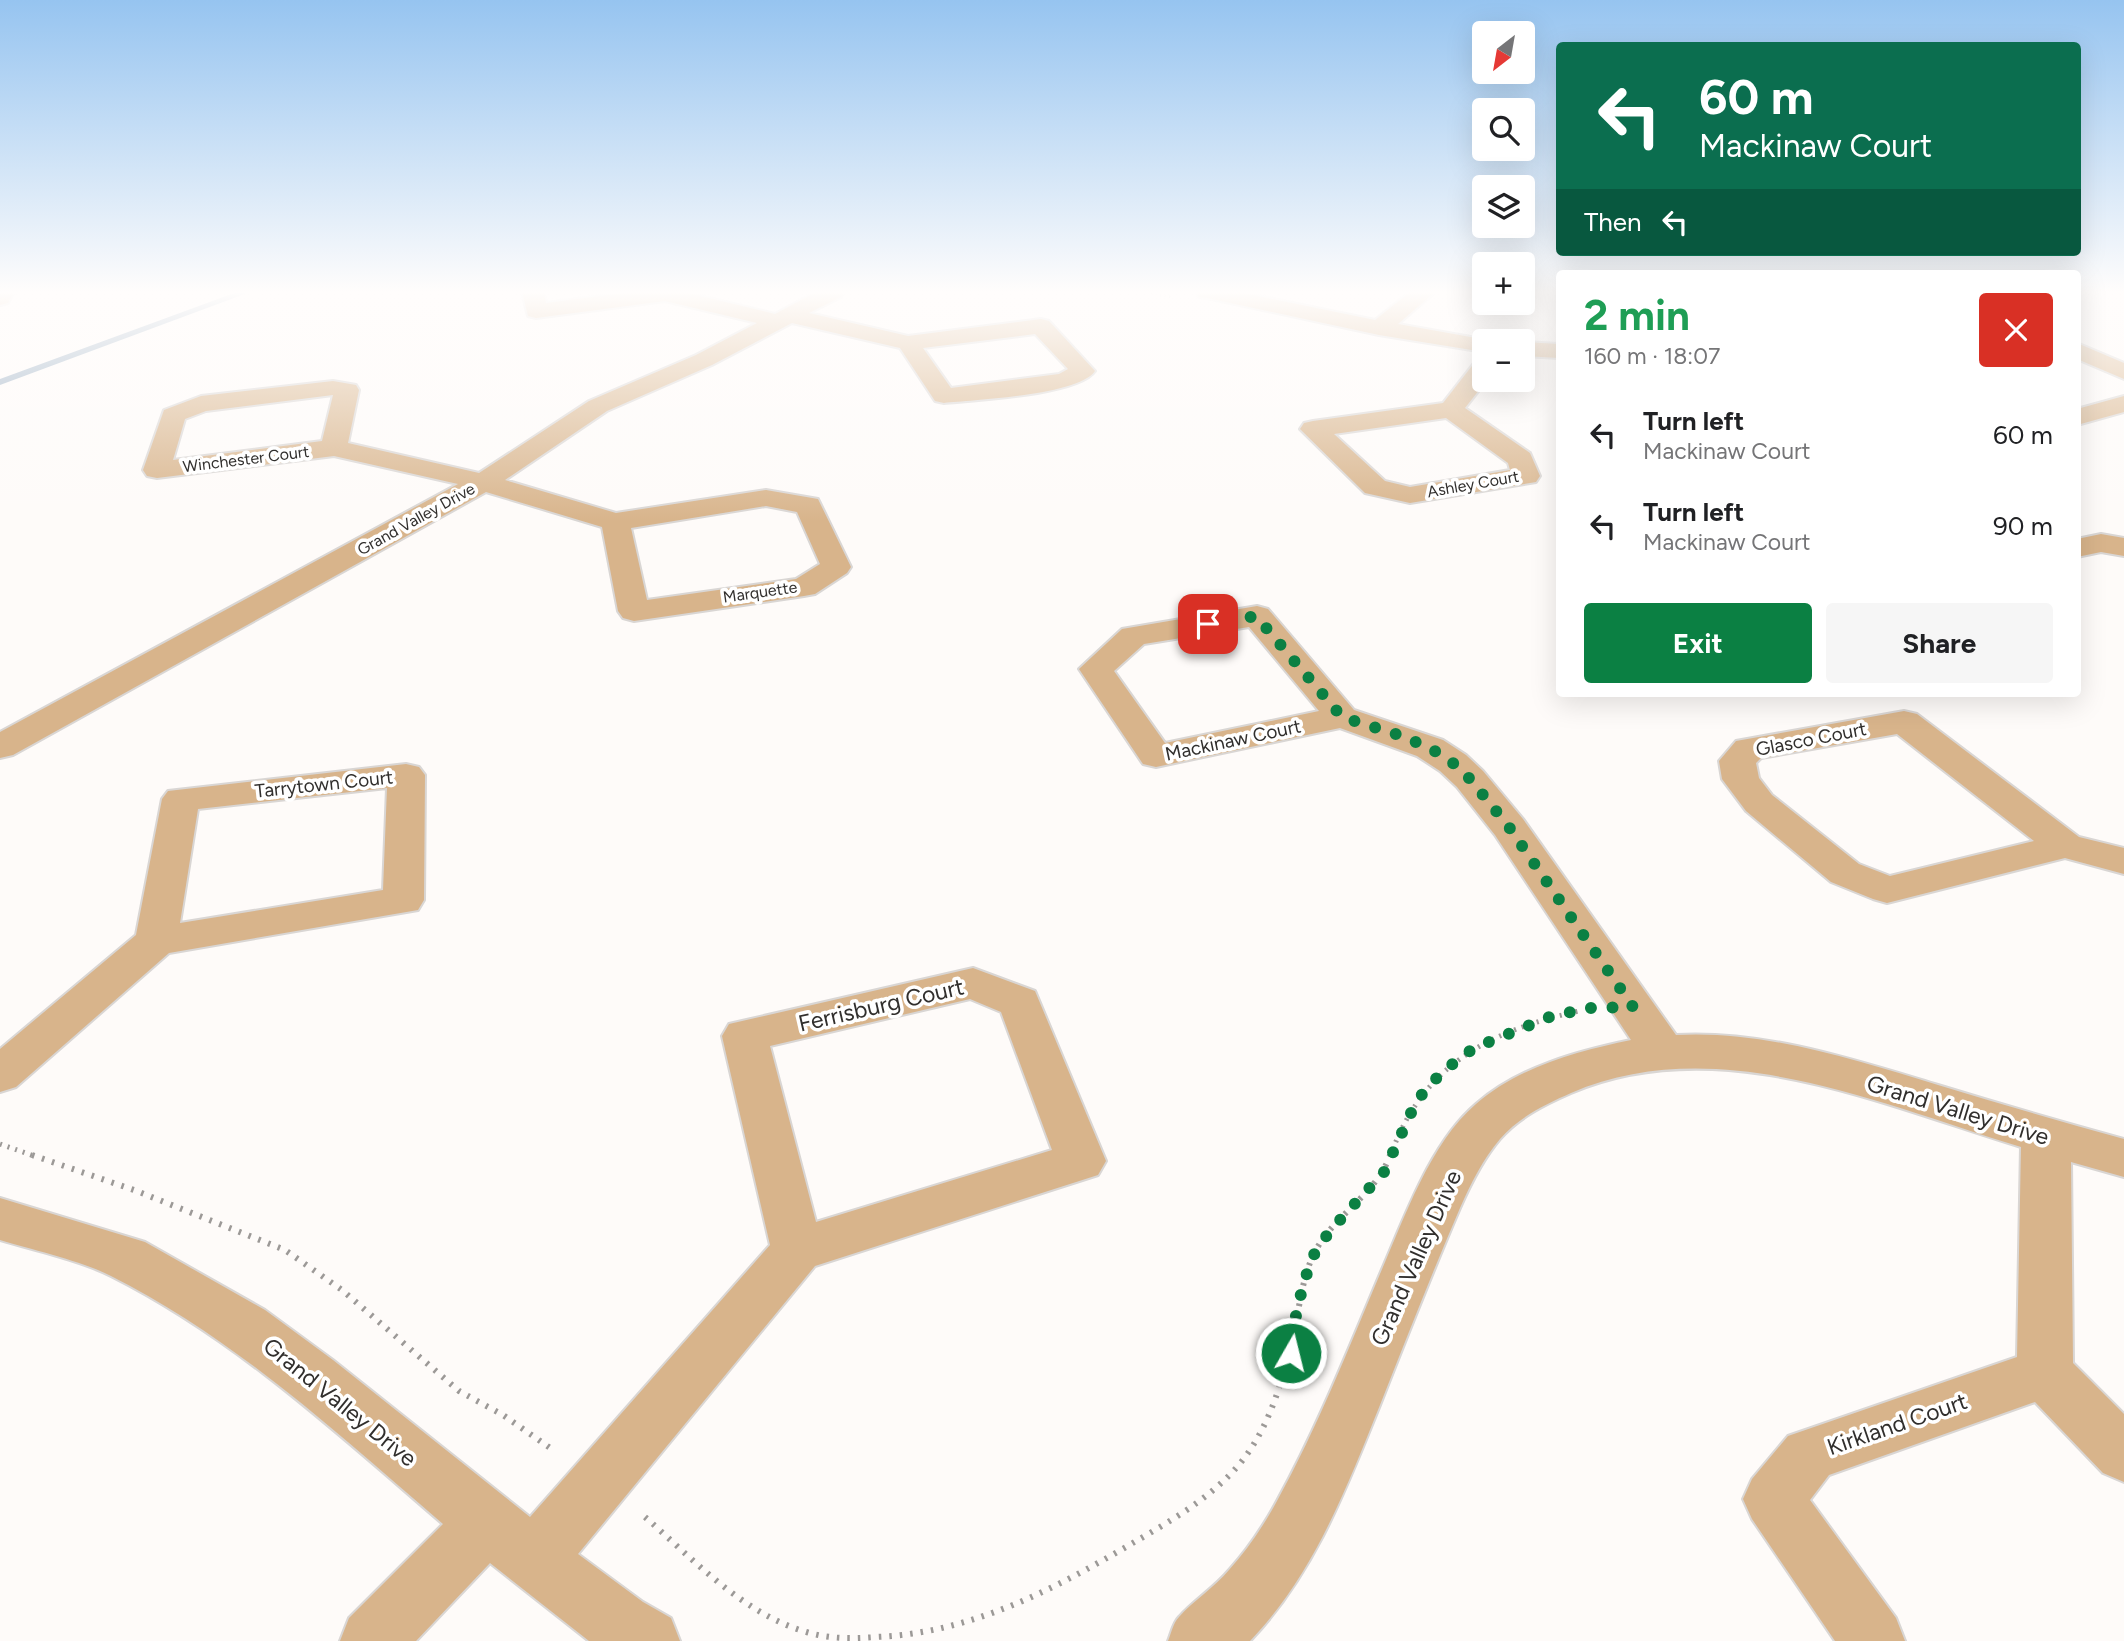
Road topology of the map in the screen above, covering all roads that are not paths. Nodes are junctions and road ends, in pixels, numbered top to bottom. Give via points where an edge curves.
1 (684, 369) edge
2 (926, 369) edge
3 (1081, 369) edge
4 (1472, 383) edge
5 (2124, 404) edge
6 (1451, 410) junction
7 (2081, 418) edge
8 (2081, 420) edge
9 (2124, 430) edge
10 (334, 448) junction
11 (483, 482) junction
12 (615, 522) junction
13 (1342, 717) junction
14 (0, 747) edge
15 (2065, 846) junction
16 (2124, 861) edge
17 (156, 941) junction
18 (1662, 1050) junction
19 (0, 1075) edge
20 (2046, 1137) junction
21 (2124, 1158) edge
22 (0, 1219) edge
23 (797, 1250) junction
24 (2045, 1373) junction
25 (2124, 1454) edge
26 (487, 1522) junction
27 (535, 1558) junction
28 (373, 1641) edge
29 (648, 1641) edge
30 (1200, 1641) edge
31 (1873, 1641) edge

1 - 11 street, Grand Valley Drive via 598,406
2 - 3 street via 944,396 1065,381
4 - 6 street
5 - 7 street
6 - 6 street, Ashley Court via 1368,422 1313,429 1375,487 1410,495 1526,476 1520,459
8 - 9 street
10 - 10 street, Winchester Court via 171,469 158,470 173,415 201,404 333,387 347,390
10 - 11 street, Winchester Court
11 - 12 street, Winchester Court
11 - 14 street, Grand Valley Drive
12 - 12 street, Marquette via 634,611 804,587 836,567 808,505 766,499
13 - 13 street, Mackinaw Court via 1156,756 1096,669 1134,636 1256,616
13 - 18 street, Mackinaw Court via 1430,748 1470,779 1509,827
15 - 15 street, Glasco Court via 1904,722 1749,749 1737,761 1741,779 1759,803 1845,873 1887,890
15 - 16 street, Glasco Court
17 - 17 street, Tarrytown Court via 181,799 406,775 403,900
17 - 19 street
18 - 20 street, Grand Valley Drive via 1741,1052 1811,1066
18 - 30 street, Grand Valley Drive via 1590,1064 1549,1081 1514,1100 1479,1129 1447,1178 1315,1491 1263,1583 1225,1623
20 - 21 street, Grand Valley Drive
20 - 24 street
22 - 26 street, Grand Valley Drive via 126,1258 246,1327
23 - 23 street, Ferrisburg Court via 745,1036 973,983 1019,1002 1081,1161
23 - 27 street
24 - 25 street
24 - 31 street, Kirkland Court via 1809,1455 1773,1499
26 - 27 street, Grand Valley Drive
26 - 28 street
27 - 29 street, Grand Valley Drive via 620,1625

